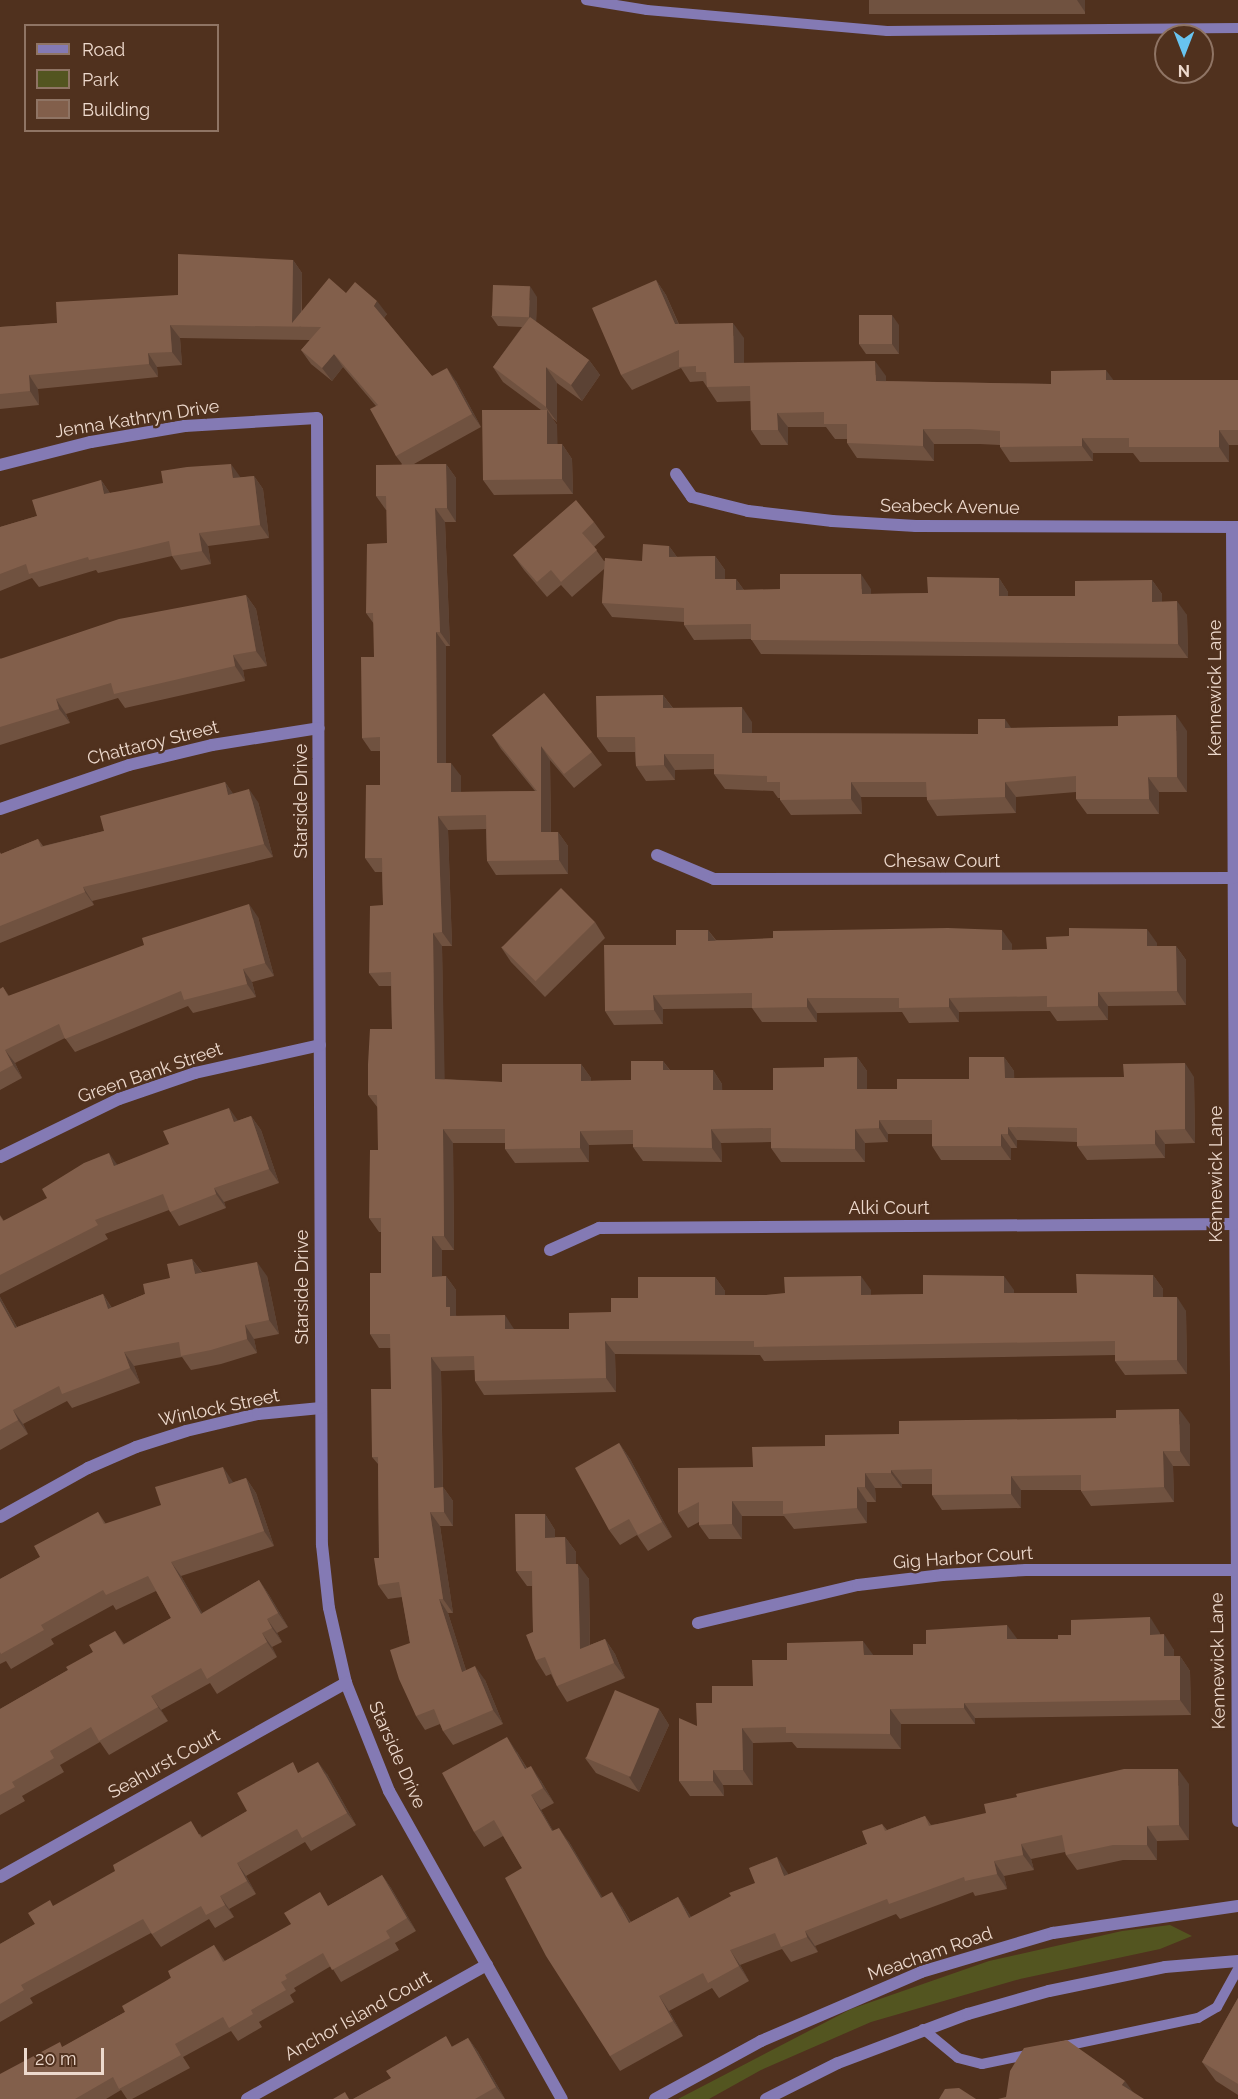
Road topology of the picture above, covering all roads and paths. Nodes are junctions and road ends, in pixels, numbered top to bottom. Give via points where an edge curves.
1 (586, 0) edge
2 (1238, 28) edge
3 (318, 418) joint
4 (0, 465) edge
5 (676, 474) dead end
6 (1235, 527) edge
7 (319, 728) junction
8 (0, 809) edge
9 (657, 855) dead end
10 (1233, 878) junction
11 (320, 1045) junction
12 (0, 1157) edge
13 (1234, 1224) junction
14 (550, 1250) dead end
15 (321, 1408) junction
16 (0, 1517) edge
17 (1235, 1570) junction
18 (698, 1623) dead end
19 (346, 1683) junction
20 (1238, 1821) edge
21 (0, 1877) edge
22 (1238, 1906) edge
23 (1238, 1961) edge
24 (486, 1965) junction
25 (1238, 1969) edge
26 (923, 2029) junction
27 (247, 2099) edge
28 (562, 2099) edge
29 (655, 2099) edge
30 (766, 2099) edge

1 - 2 lane via 647,10 887,31
3 - 4 street, Jenna Kathryn Drive via 185,426 91,441
3 - 7 street, Starside Drive
5 - 6 street, Seabeck Avenue via 692,497 748,511 832,521 916,526
6 - 10 street, Kennewick Lane
7 - 8 street, Chattaroy Street via 212,745 129,765
7 - 11 street, Starside Drive
9 - 10 street, Chesaw Court via 714,879
10 - 13 street, Kennewick Lane
11 - 12 street, Green Bank Street via 195,1073 118,1099
11 - 15 street, Starside Drive
13 - 14 street, Alki Court via 599,1228
13 - 17 street, Kennewick Lane
15 - 16 street, Winlock Street via 258,1414 136,1447 88,1468
15 - 19 street, Starside Drive via 322,1545 329,1608
17 - 18 street, Gig Harbor Court via 1026,1570 942,1575 858,1586
17 - 20 street, Kennewick Lane
19 - 21 street, Seahurst Court
19 - 24 street, Starside Drive via 389,1791
22 - 29 street, Meacham Road via 1053,1933 921,1972 761,2041
23 - 26 street via 1165,1967 1049,1991
24 - 27 street, Anchor Island Court
24 - 28 street, Starside Drive
25 - 26 lane via 1217,2007 1198,2018 982,2064 958,2058
26 - 30 street via 838,2063

